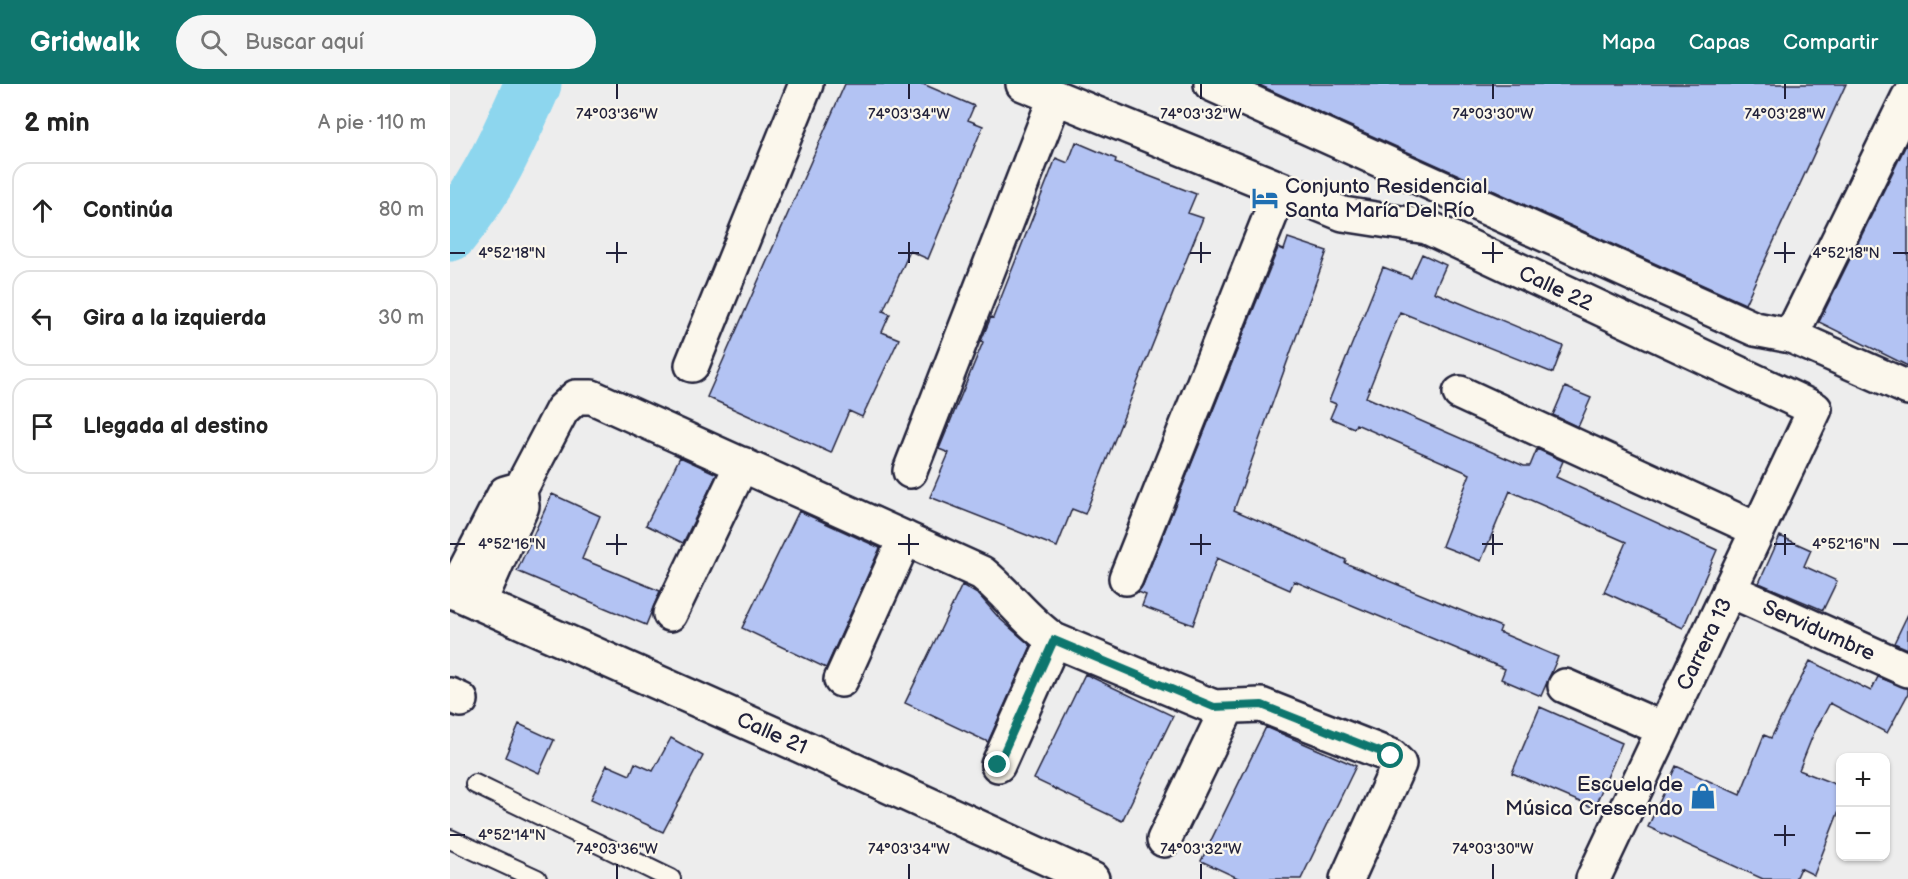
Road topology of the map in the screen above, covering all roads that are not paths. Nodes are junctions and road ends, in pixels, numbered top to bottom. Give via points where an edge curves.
1 (806, 84) edge
2 (1211, 84) edge
3 (1039, 89) edge
4 (1908, 98) edge
5 (1281, 189) junction
6 (1791, 336) junction
7 (692, 365) dead end
8 (1908, 388) edge
9 (1460, 393) dead end
10 (1815, 409) joint
11 (742, 464) junction
12 (910, 471) dead end
13 (1758, 530) junction
14 (904, 538) junction
15 (1126, 578) dead end
16 (1729, 590) junction
17 (461, 595) edge
18 (670, 614) dead end
19 (1054, 640) junction
20 (1908, 670) edge
21 (842, 680) dead end
22 (1565, 686) dead end
23 (1228, 706) junction
24 (1663, 729) junction
25 (998, 765) dead end
26 (475, 784) dead end
27 (450, 839) edge
28 (1164, 840) dead end
29 (537, 879) edge
30 (671, 879) edge
31 (1092, 879) edge
32 (1347, 879) edge
33 (1593, 879) edge

1 - 7 street
2 - 6 street via 1755,329
3 - 5 street, Calle 22
3 - 12 street
4 - 6 street
5 - 10 street, Calle 22 via 1343,214 1427,227
5 - 15 street
6 - 8 street
9 - 13 street
10 - 13 street, Carrera 13
11 - 14 street
11 - 17 street via 592,397 576,397 562,410 520,490 505,493
11 - 18 street
13 - 16 street, Carrera 13
14 - 19 street via 982,573 999,586 1032,625
14 - 21 street
16 - 20 street, Servidumbre
16 - 24 street, Carrera 13
17 - 31 street, Calle 21
19 - 23 street via 1214,707
19 - 25 street
22 - 24 street
23 - 28 street
23 - 32 street via 1262,705 1391,756 1399,764
24 - 33 street, Carrera 13
26 - 30 lane
27 - 29 lane

